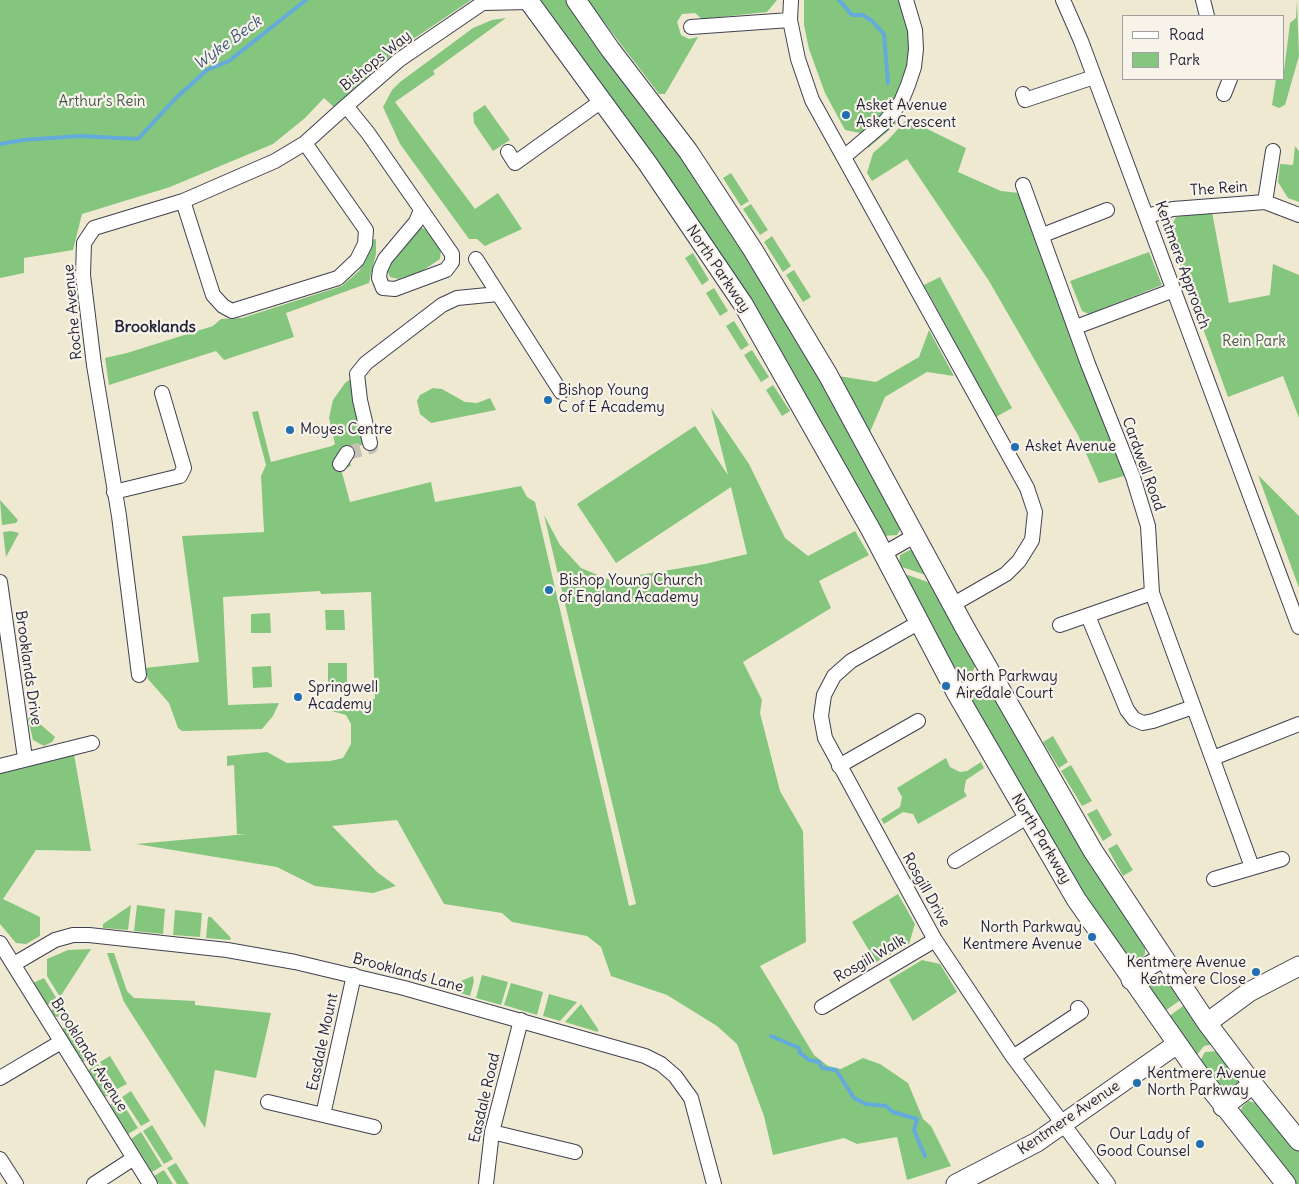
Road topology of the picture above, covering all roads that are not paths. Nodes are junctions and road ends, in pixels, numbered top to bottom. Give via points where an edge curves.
1 (576, 0) edge
2 (791, 0) edge
3 (906, 0) edge
4 (1063, 0) edge
5 (1203, 0) edge
6 (485, 1) edge
7 (528, 1) edge
8 (1207, 15) edge
9 (790, 20) junction
10 (691, 27) dead end
11 (1089, 78) junction
12 (1230, 80) edge
13 (1023, 94) dead end
14 (1224, 94) dead end
15 (603, 100) junction
16 (346, 106) junction
17 (305, 143) junction
18 (1273, 151) dead end
19 (508, 152) dead end
20 (844, 157) junction
21 (1023, 185) dead end
22 (183, 201) junction
23 (1265, 202) junction
24 (421, 210) junction
25 (1107, 210) dead end
26 (1299, 215) edge
27 (1147, 216) junction
28 (1042, 237) junction
29 (476, 259) dead end
30 (1174, 290) junction
31 (498, 294) junction
32 (1076, 327) junction
33 (560, 392) dead end
34 (162, 393) dead end
35 (370, 443) dead end
36 (114, 492) junction
37 (916, 535) junction
38 (883, 554) junction
39 (0, 582) edge
40 (1152, 594) junction
41 (952, 604) junction
42 (1088, 616) junction
43 (918, 623) junction
44 (1059, 627) dead end
45 (1299, 627) edge
46 (5, 660) edge
47 (139, 675) dead end
48 (991, 675) junction
49 (958, 694) junction
50 (1193, 707) junction
51 (922, 722) dead end
52 (1299, 724) edge
53 (92, 743) dead end
54 (25, 758) junction
55 (1213, 758) junction
56 (0, 766) edge
57 (839, 766) junction
58 (1027, 817) junction
59 (1282, 859) dead end
60 (955, 861) dead end
61 (1252, 868) junction
62 (1214, 879) dead end
63 (935, 940) junction
64 (0, 943) edge
65 (1163, 958) junction
66 (14, 964) junction
67 (1299, 966) edge
68 (354, 975) junction
69 (1131, 980) junction
70 (822, 1007) dead end
71 (1078, 1008) dead end
72 (521, 1020) junction
73 (1207, 1023) junction
74 (61, 1042) junction
75 (1177, 1044) junction
76 (1013, 1057) junction
77 (0, 1078) edge
78 (1253, 1084) junction
79 (268, 1102) dead end
80 (1223, 1107) junction
81 (323, 1115) junction
82 (1062, 1125) junction
83 (374, 1127) dead end
84 (492, 1132) junction
85 (1299, 1141) edge
86 (575, 1152) dead end
87 (134, 1158) junction
88 (0, 1160) edge
89 (16, 1184) edge
90 (94, 1184) edge
91 (150, 1184) edge
92 (486, 1184) edge
93 (714, 1184) edge
94 (956, 1184) edge
95 (1108, 1184) edge
96 (1286, 1184) edge

1 - 37 street via 688,151 753,250 828,375
2 - 9 street
3 - 20 street via 915,30 916,49 908,85 901,102 884,124
4 - 11 street, Kentmere Approach
5 - 8 street
6 - 7 street, Bishops Way
6 - 16 street, Bishops Way via 399,60
7 - 15 street, North Parkway
9 - 10 street
9 - 20 street via 798,59 812,100
11 - 13 street via 1025,100
11 - 27 street, Kentmere Approach
12 - 14 street
15 - 19 street via 515,163
15 - 38 street, North Parkway via 743,304
16 - 17 street, Roche Avenue
16 - 24 street, Bishops Way
17 - 22 street, Roche Avenue via 275,161
17 - 22 street via 366,230 365,244 357,260 338,278 232,311 213,295
18 - 23 street, The Rein
20 - 41 street via 1026,488 1035,512 1032,540 1019,561 1006,574
21 - 28 street, Cardwell Road
22 - 36 street, Roche Avenue via 94,228 84,243 83,275
23 - 26 street, The Rein
23 - 27 street, The Rein via 1172,209
24 - 24 street, Bishops Way via 452,254 452,262 446,270 434,276 395,289 383,288 380,270 384,259 416,222
25 - 28 street
27 - 30 street, Kentmere Approach
28 - 32 street, Cardwell Road
29 - 31 street
30 - 32 street
30 - 45 street, Kentmere Approach
31 - 33 street
31 - 35 street via 457,298 442,305 366,363 357,374
32 - 40 street, Cardwell Road via 1134,477 1148,526
34 - 36 street via 184,468 180,476
36 - 47 street, Roche Avenue
37 - 38 street
37 - 41 street
38 - 43 street, North Parkway
39 - 46 street, Brooklands Drive
40 - 42 street
40 - 50 street, Cardwell Road
41 - 48 street
42 - 44 street
42 - 50 street via 1127,710 1134,719 1143,723 1153,721
43 - 49 street, North Parkway
43 - 57 street, Rosgill Drive via 851,661 834,676 824,694 820,716 825,738
46 - 54 street, Brooklands Drive
48 - 49 street
48 - 65 street via 1089,844
49 - 58 street, North Parkway
50 - 55 street, Cardwell Road
51 - 57 street
52 - 55 street
53 - 54 street
54 - 56 street
55 - 61 street, Cardwell Road
57 - 63 street, Rosgill Drive
58 - 60 street
58 - 69 street, North Parkway via 1076,899
59 - 61 street
61 - 62 street
63 - 70 street, Rosgill Walk
63 - 76 street, Rosgill Drive
64 - 66 street, Brooklands Avenue
65 - 69 street
65 - 73 street
66 - 68 street, Brooklands Lane via 56,940 89,935 227,950
66 - 74 street, Brooklands Avenue
67 - 73 street via 1249,992
68 - 72 street, Brooklands Lane
68 - 81 street, Easdale Mount
69 - 75 street, North Parkway
71 - 76 street via 1081,1012
72 - 84 street, Easdale Road
72 - 93 street, Brooklands Lane via 645,1056 669,1070 686,1090 694,1107
73 - 78 street
74 - 77 street
74 - 87 street, Brooklands Avenue
75 - 80 street, North Parkway
75 - 82 street, Kentmere Avenue
76 - 82 street, Rosgill Drive
78 - 80 street
78 - 85 street
79 - 81 street, Easdale Mount
80 - 96 street, North Parkway
81 - 83 street, Easdale Mount
82 - 94 street, Kentmere Avenue via 1012,1157
82 - 95 street, Rosgill Drive
84 - 86 street
84 - 92 street, Easdale Road
87 - 90 street
87 - 91 street, Brooklands Avenue
88 - 89 street

